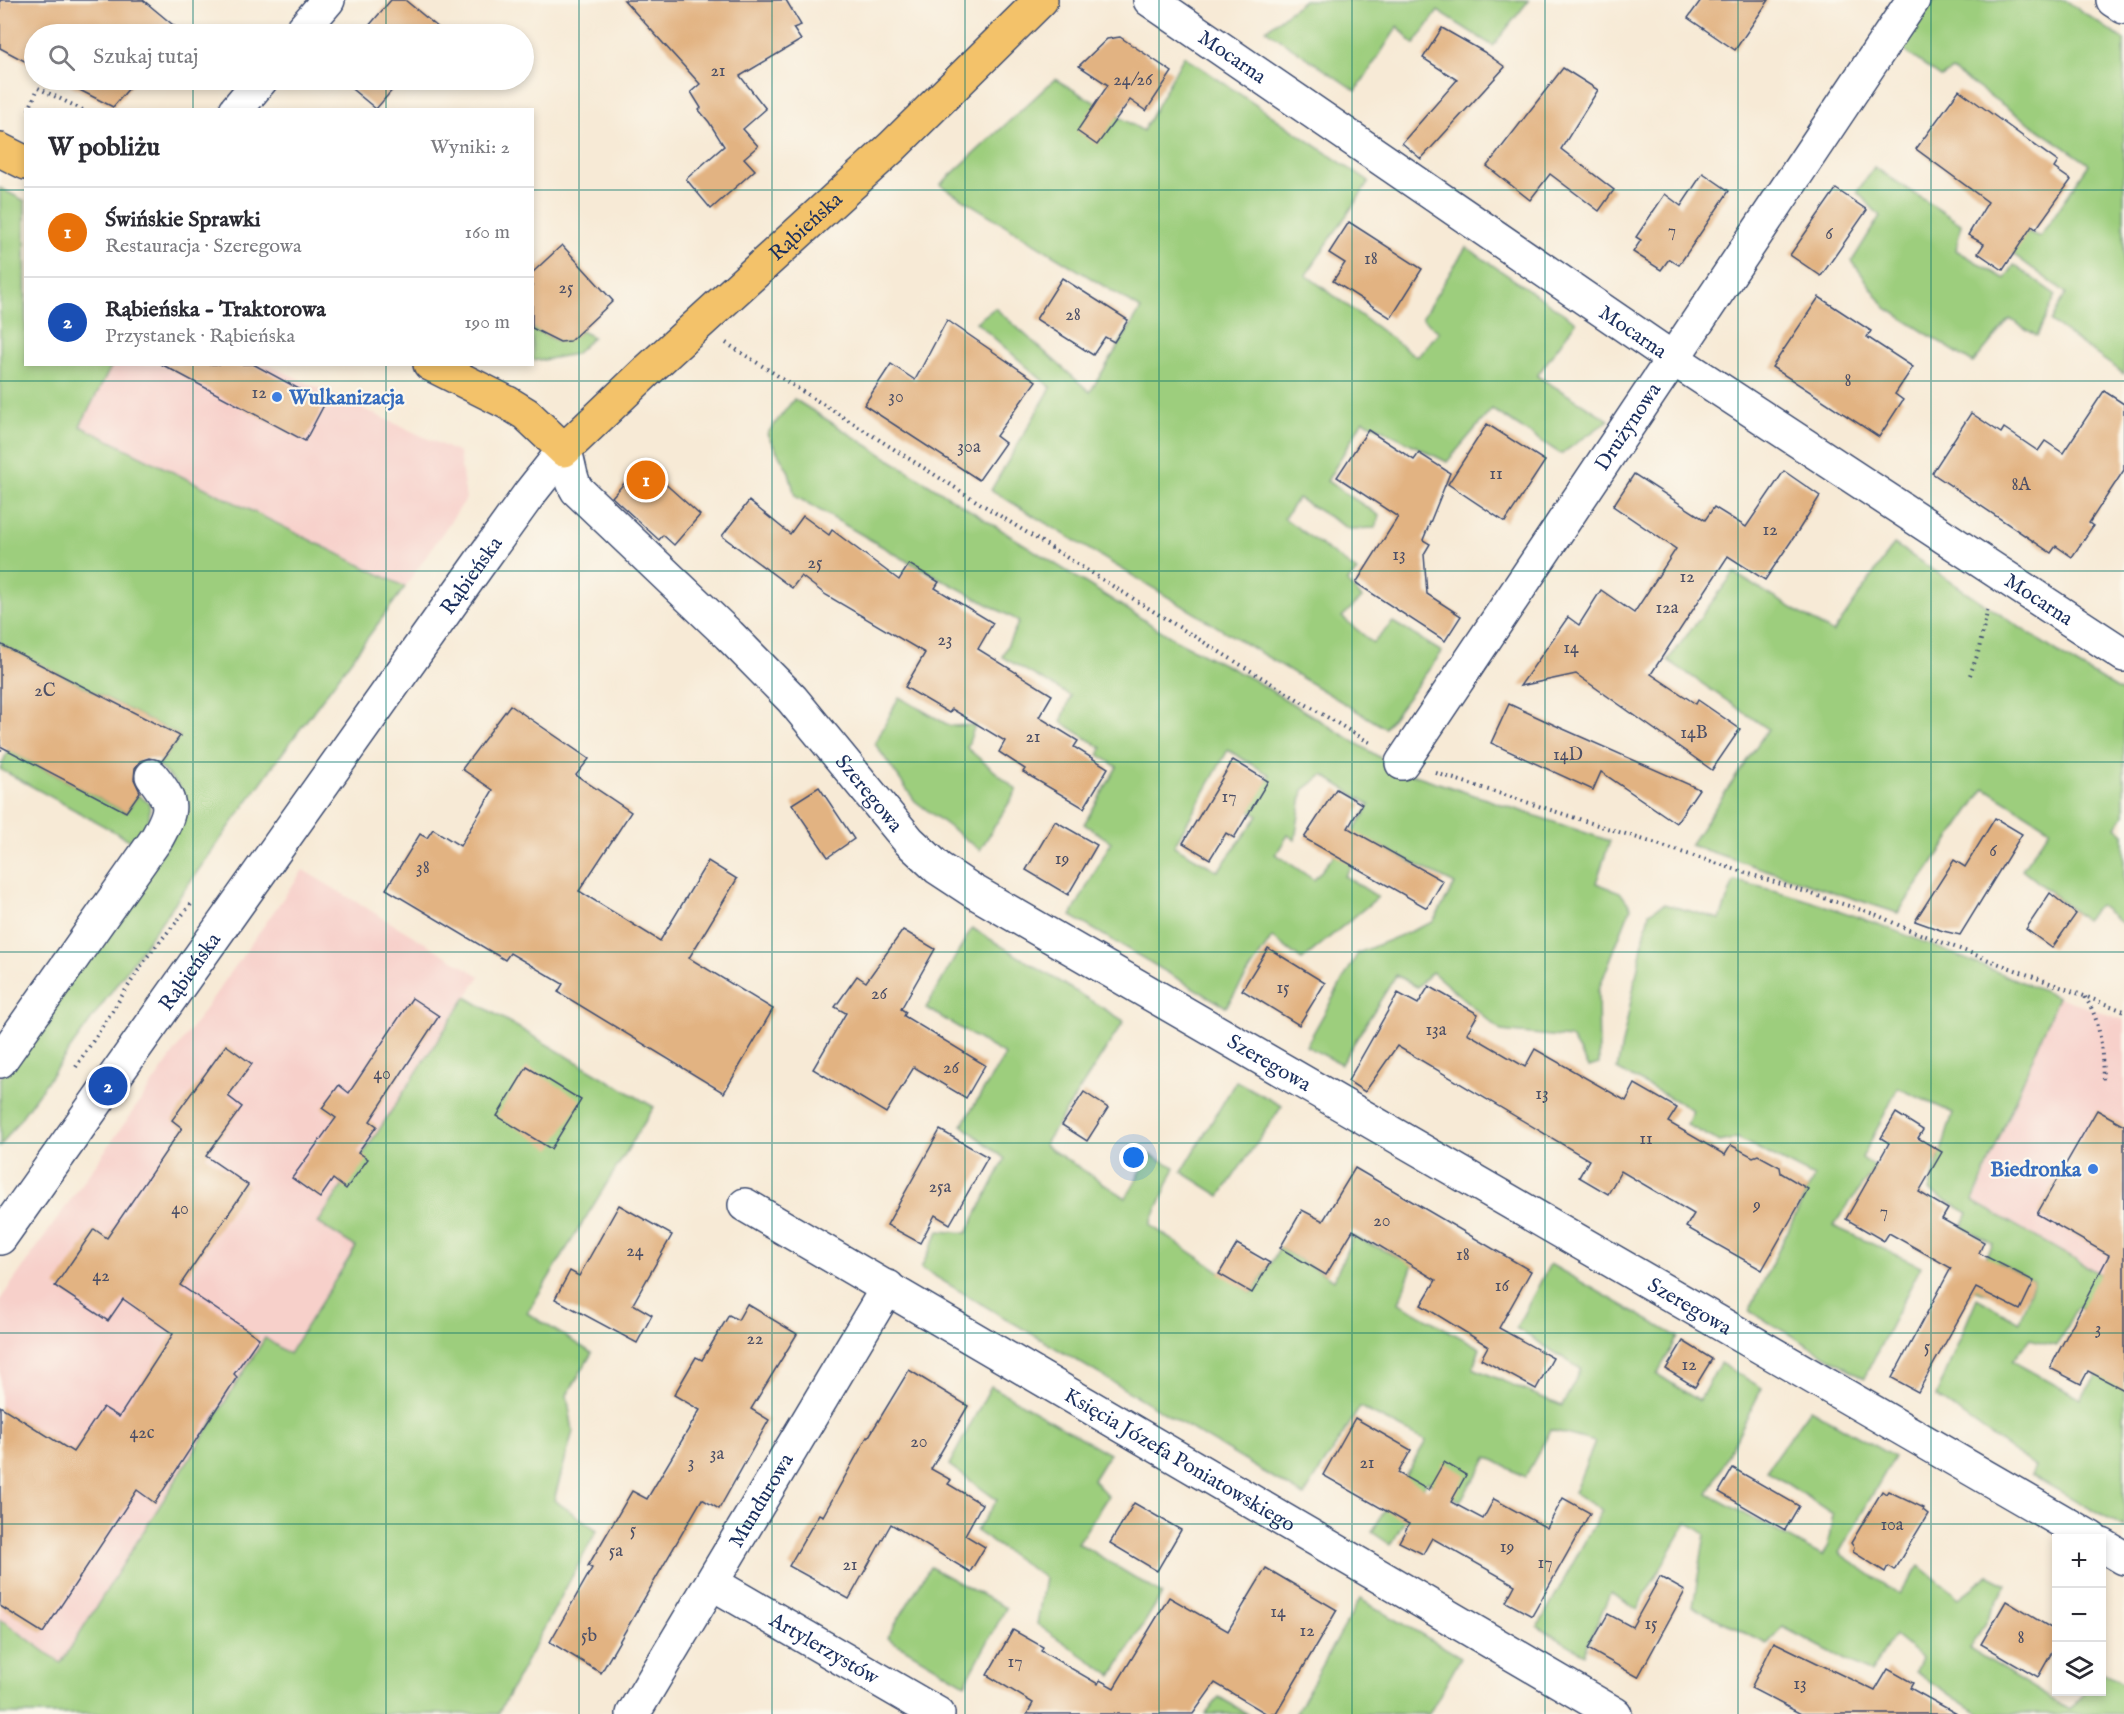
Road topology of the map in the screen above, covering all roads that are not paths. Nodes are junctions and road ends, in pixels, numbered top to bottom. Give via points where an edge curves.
1 (328, 0) edge
2 (1041, 0) edge
3 (1150, 0) edge
4 (1913, 0) edge
5 (2113, 0) edge
6 (2124, 7) edge
7 (308, 24) edge
8 (253, 90) edge
9 (238, 108) edge
10 (0, 150) edge
11 (24, 162) edge
12 (1672, 358) junction
13 (434, 366) edge
14 (564, 450) junction
15 (2124, 655) edge
16 (1402, 763) road end
17 (152, 776) dead end
18 (0, 1061) edge
19 (745, 1205) dead end
20 (0, 1238) edge
21 (888, 1287) junction
22 (2082, 1534) edge
23 (2106, 1547) edge
24 (2124, 1558) edge
25 (712, 1583) junction
26 (633, 1714) edge
27 (938, 1714) edge
28 (1615, 1714) edge

1 - 7 street
2 - 14 main road, Rąbieńska via 892,147
3 - 12 street, Mocarna
4 - 12 street, Drużynowa
5 - 6 street
8 - 9 street
10 - 11 main road
12 - 15 street, Mocarna
12 - 16 street, Drużynowa
13 - 14 main road via 526,414
14 - 20 street, Rąbieńska via 480,561
14 - 22 street, Szeregowa via 577,490 792,699 909,841 938,868
17 - 18 street via 169,801 169,817
19 - 21 street, Księcia Józefa Poniatowskiego
21 - 25 street, Mundurowa
21 - 28 street, Księcia Józefa Poniatowskiego
23 - 24 street
25 - 26 street, Mundurowa
25 - 27 street, Artylerzystów

